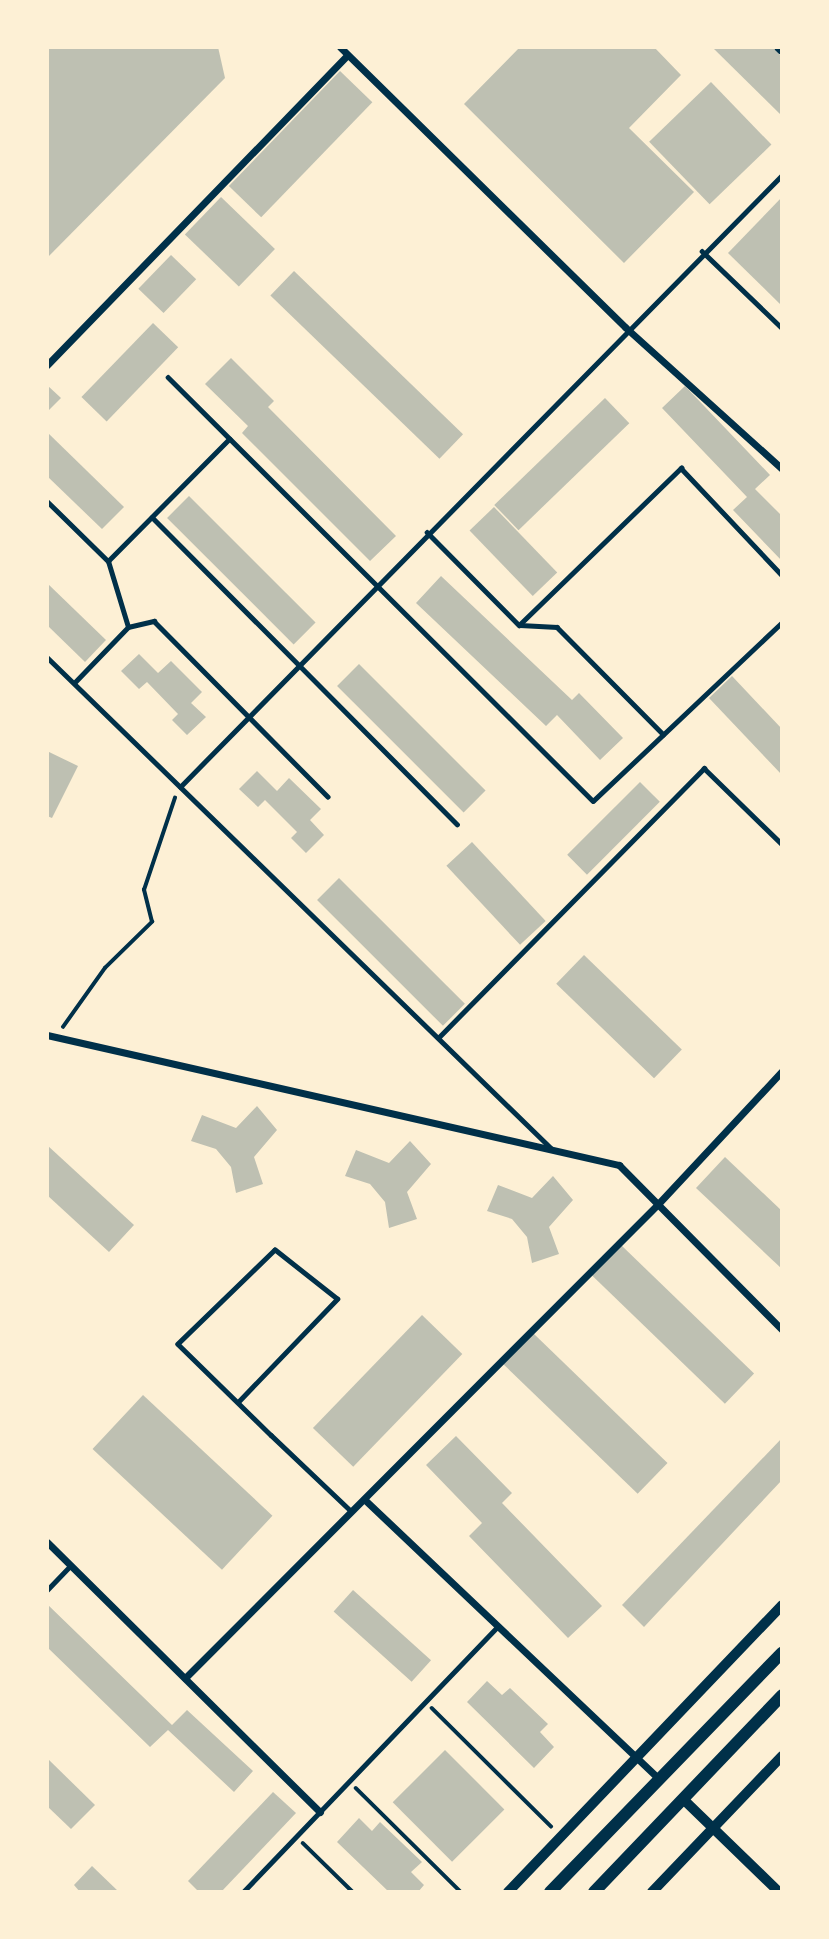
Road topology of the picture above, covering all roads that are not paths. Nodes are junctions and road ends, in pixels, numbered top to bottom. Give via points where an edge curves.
1 (340, 47) edge
2 (347, 55) junction
3 (782, 175) edge
4 (702, 251) junction
5 (625, 327) junction
6 (782, 328) edge
7 (47, 365) edge
8 (168, 377) dead end
9 (230, 439) junction
10 (782, 469) edge
11 (47, 501) edge
12 (152, 517) junction
13 (427, 532) junction
14 (108, 561) junction
15 (782, 575) edge
16 (782, 622) edge
17 (519, 625) junction
18 (128, 626) junction
19 (47, 657) edge
20 (74, 683) junction
21 (663, 734) junction
22 (180, 786) junction
23 (328, 797) dead end
24 (457, 824) dead end
25 (782, 844) edge
26 (47, 1035) edge
27 (438, 1038) junction
28 (782, 1071) edge
29 (553, 1150) junction
30 (658, 1204) junction
31 (782, 1331) edge
32 (238, 1402) junction
33 (365, 1500) junction
34 (352, 1512) junction
35 (47, 1542) edge
36 (71, 1566) junction
37 (47, 1590) edge
38 (782, 1605) edge
39 (498, 1626) junction
40 (782, 1653) edge
41 (185, 1678) junction
42 (782, 1695) edge
43 (782, 1756) edge
44 (638, 1759) junction
45 (660, 1780) junction
46 (683, 1799) junction
47 (320, 1812) junction
48 (714, 1828) junction
49 (243, 1892) edge
50 (508, 1892) edge
51 (550, 1892) edge
52 (594, 1892) edge
53 (652, 1892) edge
54 (779, 1892) edge

1 - 2 street
2 - 5 street
2 - 7 street
3 - 4 lane
4 - 5 lane
4 - 6 lane
5 - 10 street
5 - 13 lane
8 - 9 lane
9 - 12 lane
9 - 21 lane via 593,801
11 - 14 lane
12 - 14 lane
12 - 24 lane
13 - 17 lane
13 - 22 lane
14 - 18 lane
15 - 17 lane via 681,468
16 - 21 lane
17 - 21 lane via 557,627
18 - 20 lane
18 - 23 lane via 154,621
19 - 20 lane
20 - 22 lane
22 - 27 lane
25 - 27 lane via 704,768
26 - 29 street
27 - 29 lane
28 - 30 street
29 - 30 street via 619,1165
30 - 31 street
30 - 33 street
32 - 32 lane via 178,1344 275,1250 337,1299
32 - 34 lane
33 - 34 street
33 - 39 street
34 - 41 street
35 - 36 street
36 - 37 lane
36 - 41 street
38 - 44 street
39 - 44 street
39 - 47 lane
40 - 45 main road
41 - 47 street
42 - 46 main road
43 - 48 street
44 - 45 street
44 - 50 street
45 - 51 main road
46 - 48 street
46 - 52 main road
47 - 49 lane
48 - 53 street
48 - 54 street

